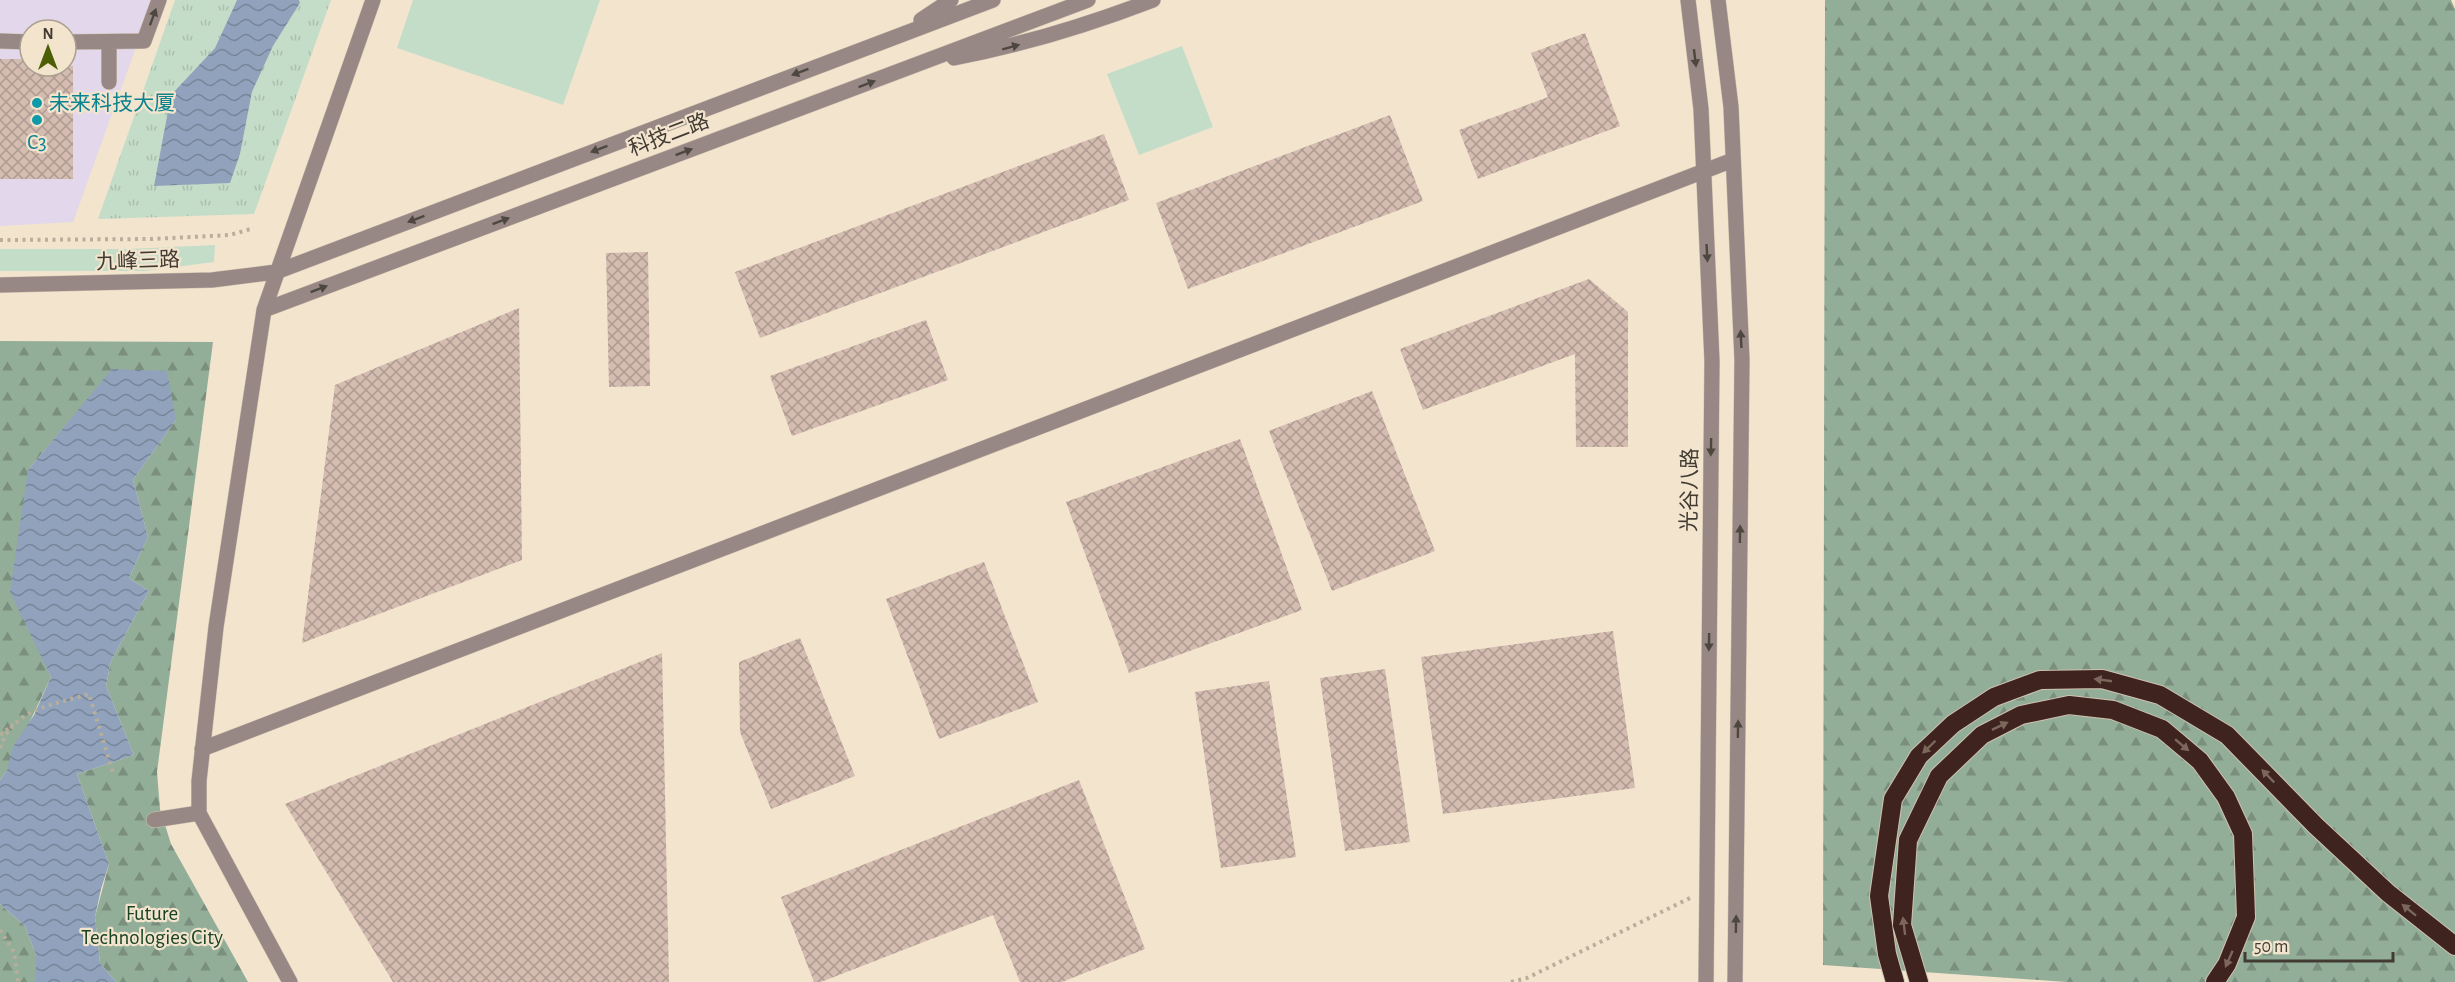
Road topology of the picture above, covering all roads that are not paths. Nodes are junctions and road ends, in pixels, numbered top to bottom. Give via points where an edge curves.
1 (159, 0) edge
2 (373, 0) edge
3 (951, 0) edge
4 (993, 0) edge
5 (1088, 0) edge
6 (1153, 0) edge
7 (1688, 0) edge
8 (1718, 0) edge
9 (899, 35) junction
10 (0, 41) edge
11 (18, 42) edge
12 (78, 42) edge
13 (109, 42) junction
14 (912, 66) junction
15 (109, 82) dead end
16 (1733, 160) junction
17 (1704, 171) junction
18 (276, 272) junction
19 (0, 285) edge
20 (264, 309) junction
21 (202, 749) junction
22 (198, 813) junction
23 (154, 820) dead end
24 (2455, 946) edge
25 (290, 982) edge
26 (1706, 982) edge
27 (1735, 982) edge
28 (1895, 982) edge
29 (1919, 982) edge
30 (2215, 982) edge

13 -> 1 street via 144,41
2 - 18 street
3 - 9 street
4 - 9 street, 科技二路
5 - 14 street, 科技二路
14 -> 6 street via 1003,49
7 -> 17 street, 光谷八路
8 - 16 street
9 -> 18 street, 科技二路
10 - 11 street
12 - 13 street
13 - 15 street
20 -> 14 street, 科技二路
16 - 17 street
27 -> 16 street via 1742,360
17 - 21 street
17 -> 26 street, 光谷八路 via 1712,361
18 - 19 street, 九峰三路 via 212,280
18 - 20 street
20 - 21 street via 216,627
21 - 22 street
22 - 23 street
22 - 25 street
24 -> 28 highway via 2316,826 2228,735 2160,695 2102,679 2040,680 1994,697 1953,724 1919,756 1893,799 1879,896
29 -> 30 highway via 1902,925 1908,840 1939,776 1982,735 2021,715 2069,705 2113,710 2162,729 2200,761 2226,797 2242,834 2246,917 2228,964

